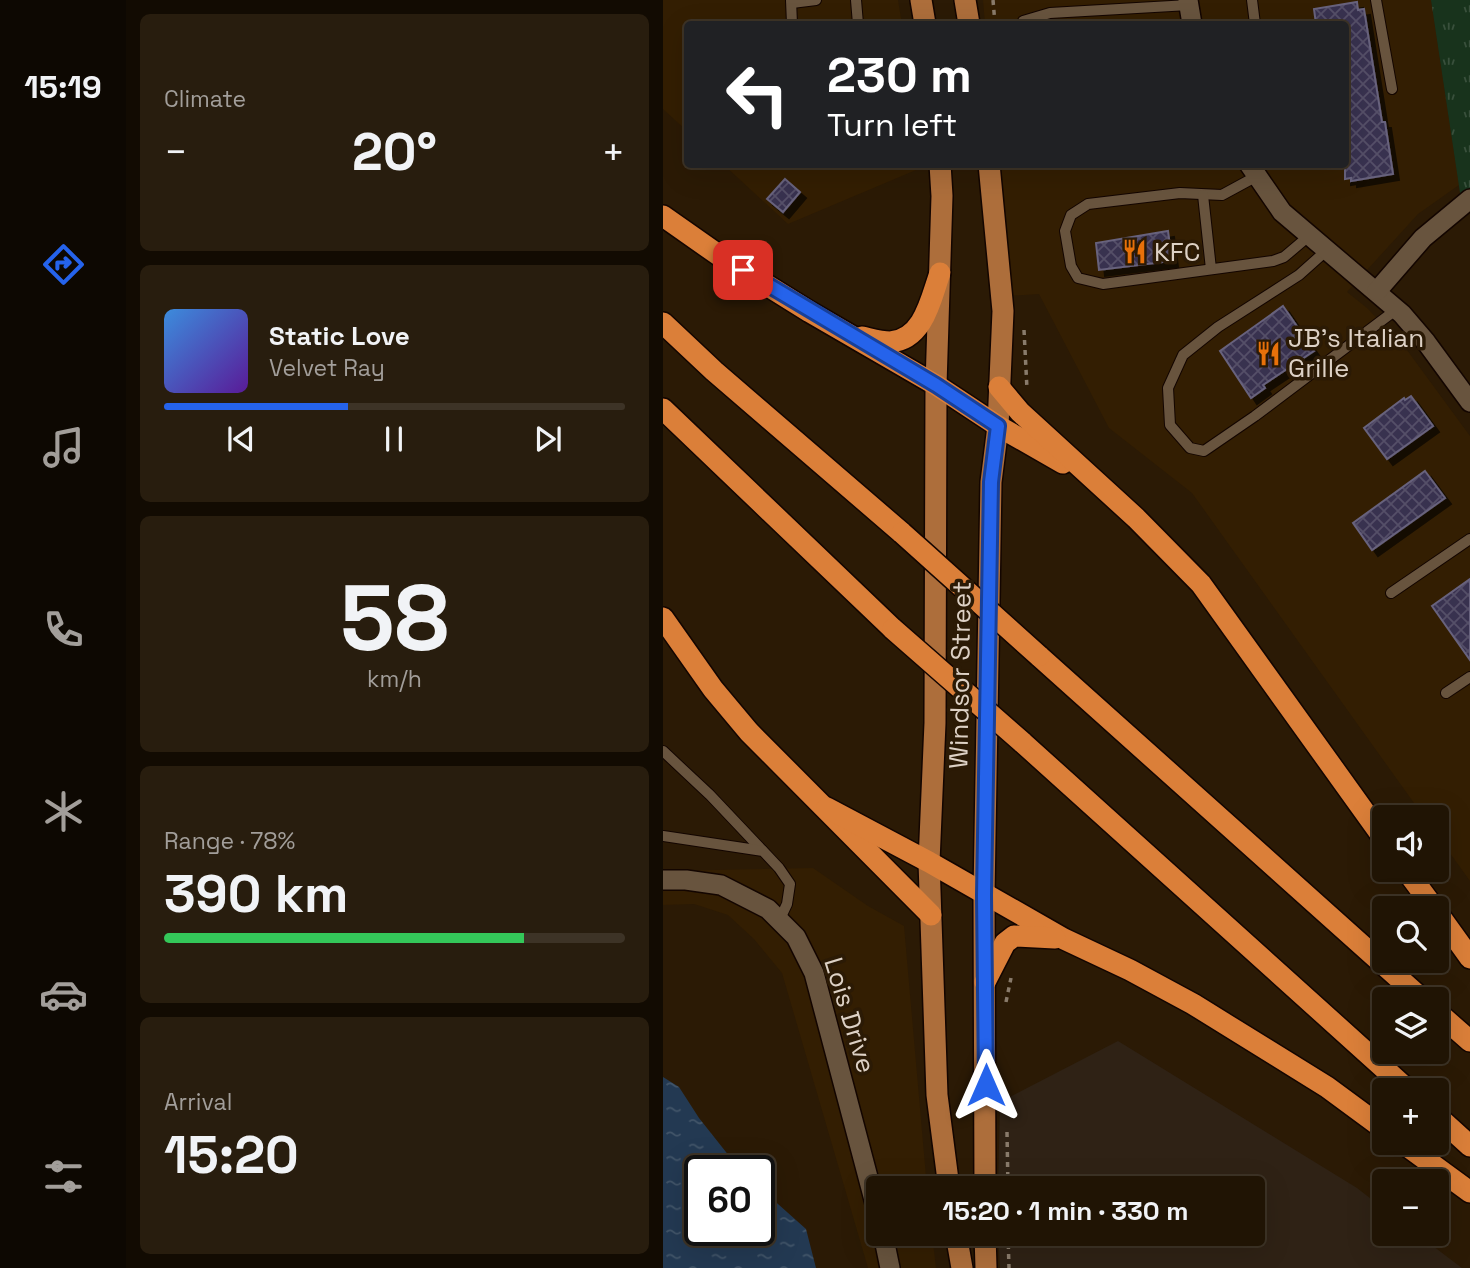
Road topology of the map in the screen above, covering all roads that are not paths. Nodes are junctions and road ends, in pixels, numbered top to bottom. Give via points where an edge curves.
1 (816, 0) edge
2 (856, 0) edge
3 (921, 0) edge
4 (965, 0) edge
5 (1252, 0) edge
6 (1376, 0) edge
7 (791, 2) edge
8 (1190, 10) edge
9 (791, 21) edge
10 (858, 21) edge
11 (924, 21) edge
12 (968, 21) edge
13 (1023, 21) edge
14 (1255, 21) edge
15 (1392, 89) dead end
16 (940, 168) edge
17 (989, 168) edge
18 (1253, 170) edge
19 (1203, 195) junction
20 (1470, 199) edge
21 (663, 216) edge
22 (1310, 235) junction
23 (1327, 250) junction
24 (1211, 269) junction
25 (940, 272) junction
26 (1378, 291) junction
27 (1397, 309) junction
28 (663, 323) edge
29 (846, 333) junction
30 (936, 385) junction
31 (999, 387) junction
32 (1470, 402) edge
33 (663, 409) edge
34 (998, 426) junction
35 (1099, 483) junction
36 (1470, 539) edge
37 (1391, 593) dead end
38 (663, 618) edge
39 (1470, 677) edge
40 (1446, 693) dead end
41 (663, 751) edge
42 (827, 808) junction
43 (1372, 821) edge
44 (663, 836) edge
45 (763, 851) junction
46 (929, 862) junction
47 (663, 880) edge
48 (984, 895) junction
49 (931, 915) junction
50 (779, 920) junction
51 (1449, 929) edge
52 (1064, 939) junction
53 (1470, 958) edge
54 (985, 982) junction
55 (1409, 987) edge
56 (1449, 1023) edge
57 (1470, 1041) edge
58 (1395, 1078) edge
59 (1372, 1120) edge
60 (1449, 1127) edge
61 (1470, 1146) edge
62 (1419, 1155) edge
63 (868, 1176) edge
64 (947, 1176) edge
65 (985, 1176) edge
66 (1470, 1192) edge
67 (885, 1246) edge
68 (958, 1246) edge
69 (985, 1246) edge
70 (890, 1268) edge
71 (962, 1268) edge
72 (986, 1268) edge

1 - 7 lane
2 - 10 lane
3 - 11 main road
4 - 12 main road
5 - 14 lane
6 - 15 lane
7 - 9 lane
8 - 13 lane via 1050,13
16 - 25 main road, Windsor Street
17 - 31 main road, Windsor Street via 1003,311
18 - 19 lane via 1222,194
18 - 22 street via 1281,212
19 - 24 lane
19 - 24 lane via 1180,193 1088,204 1071,215 1065,231 1071,266 1078,278 1088,282 1103,284
20 - 26 street via 1423,238
21 - 29 highway
22 - 23 street
22 - 24 lane via 1273,261
23 - 26 street
23 - 27 lane via 1299,275 1183,355 1168,388 1170,425 1190,447 1204,451
25 - 29 highway via 927,313 907,337 887,342
25 - 30 main road, Windsor Street
26 - 27 street
27 - 32 street
28 - 55 highway, bridge
29 - 30 highway
30 - 34 highway
30 - 46 main road, Windsor Street via 935,723
31 - 34 main road, Windsor Street
31 - 35 highway
33 - 58 highway, bridge via 893,629
34 - 35 highway
34 - 48 main road, Windsor Street via 991,482
35 - 43 highway via 1201,584
36 - 37 lane
38 - 42 highway via 749,732
39 - 40 lane
41 - 45 lane
42 - 46 highway
42 - 49 highway
44 - 45 lane
45 - 50 lane via 790,884
46 - 48 highway
46 - 49 main road, Windsor Street
47 - 50 street, Lois Drive via 721,885 768,909
48 - 52 highway
48 - 54 main road, Windsor Street
49 - 64 main road, Windsor Street via 937,1095
50 - 63 street, Lois Drive via 796,937 815,973
51 - 53 highway
52 - 54 highway via 1014,936 1005,943
52 - 59 highway via 1193,1004
54 - 65 main road, Windsor Street
56 - 57 highway
60 - 61 highway
62 - 66 highway
67 - 70 street
68 - 71 main road
69 - 72 main road

